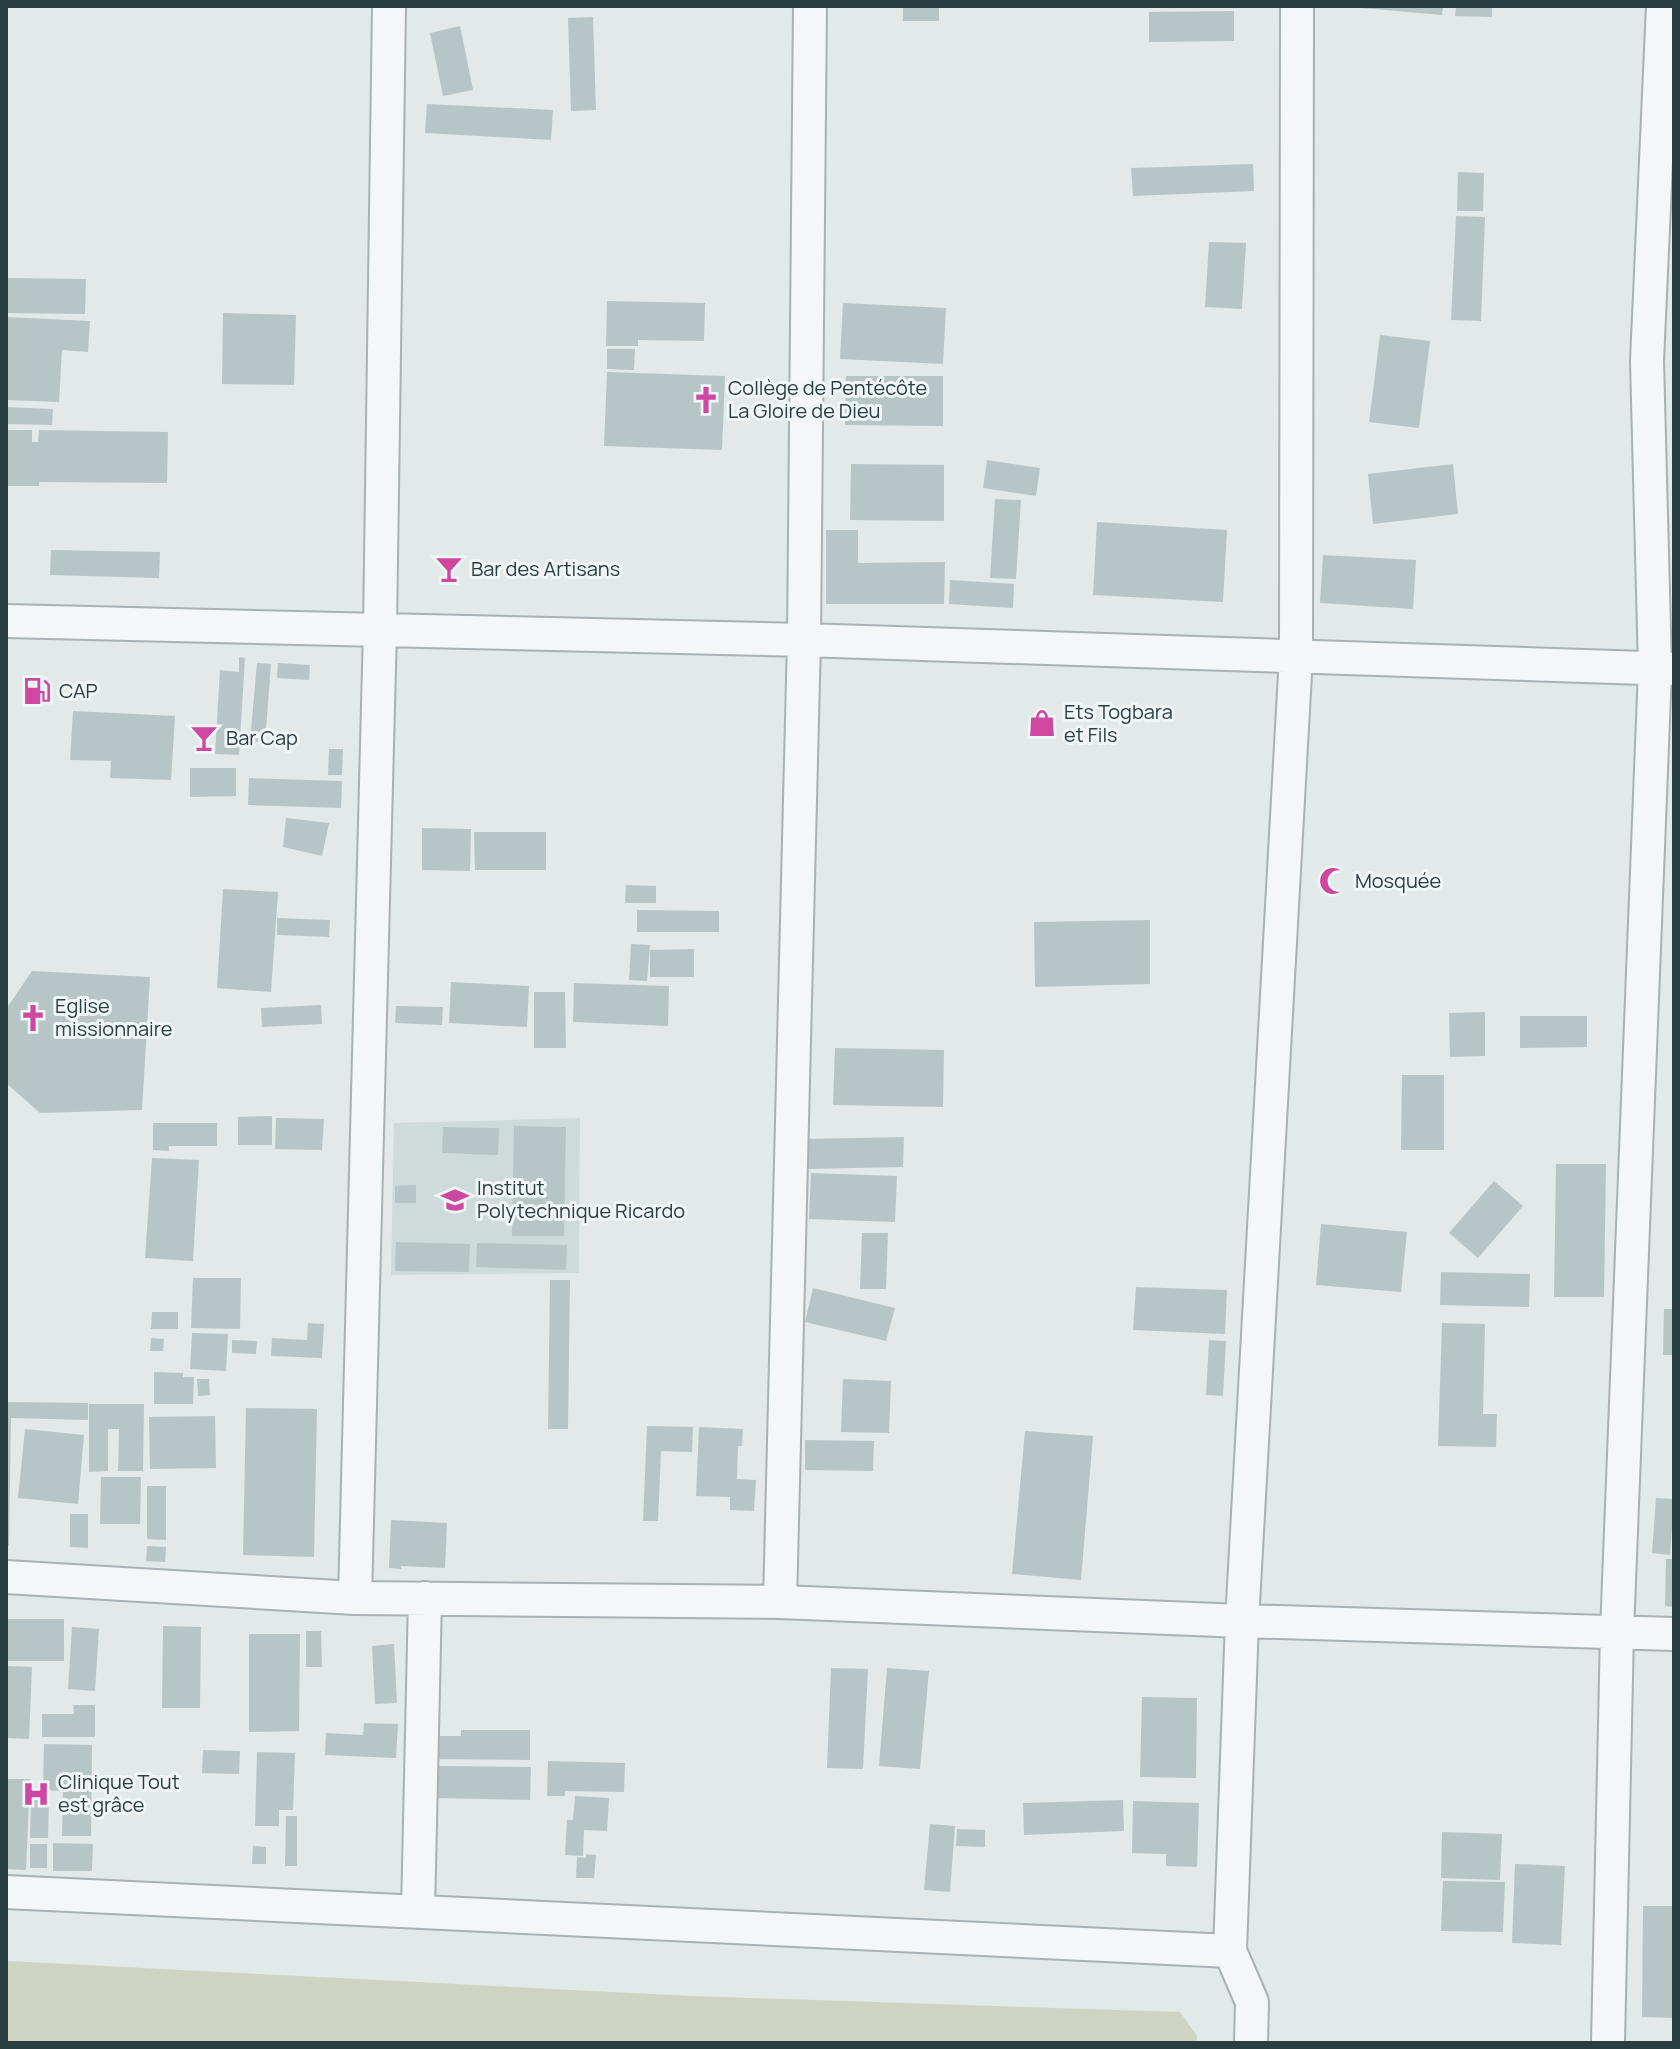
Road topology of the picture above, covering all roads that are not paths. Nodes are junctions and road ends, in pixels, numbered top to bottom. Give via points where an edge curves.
1 (389, 6) edge
2 (810, 6) edge
3 (1297, 6) edge
4 (1663, 6) edge
5 (6, 621) edge
6 (380, 629) junction
7 (804, 640) junction
8 (1296, 656) junction
9 (1664, 669) edge
10 (6, 1577) edge
11 (355, 1598) junction
12 (425, 1598) junction
13 (780, 1602) junction
14 (1242, 1621) junction
15 (1617, 1632) junction
16 (1674, 1634) edge
17 (6, 1892) edge
18 (418, 1912) junction
19 (1230, 1951) junction
20 (1251, 2043) edge
21 (1608, 2043) edge

1 - 6 street
2 - 7 street
3 - 8 street
4 - 9 street via 1647,361
5 - 6 street
6 - 7 street
6 - 11 street
7 - 8 street
7 - 13 street
8 - 9 street
8 - 14 street
9 - 15 street
10 - 11 street
11 - 12 street
12 - 13 street
12 - 18 street
13 - 14 street
14 - 15 street
14 - 19 street
15 - 16 street
15 - 21 street
17 - 18 street
18 - 19 street
19 - 20 street via 1252,2002

